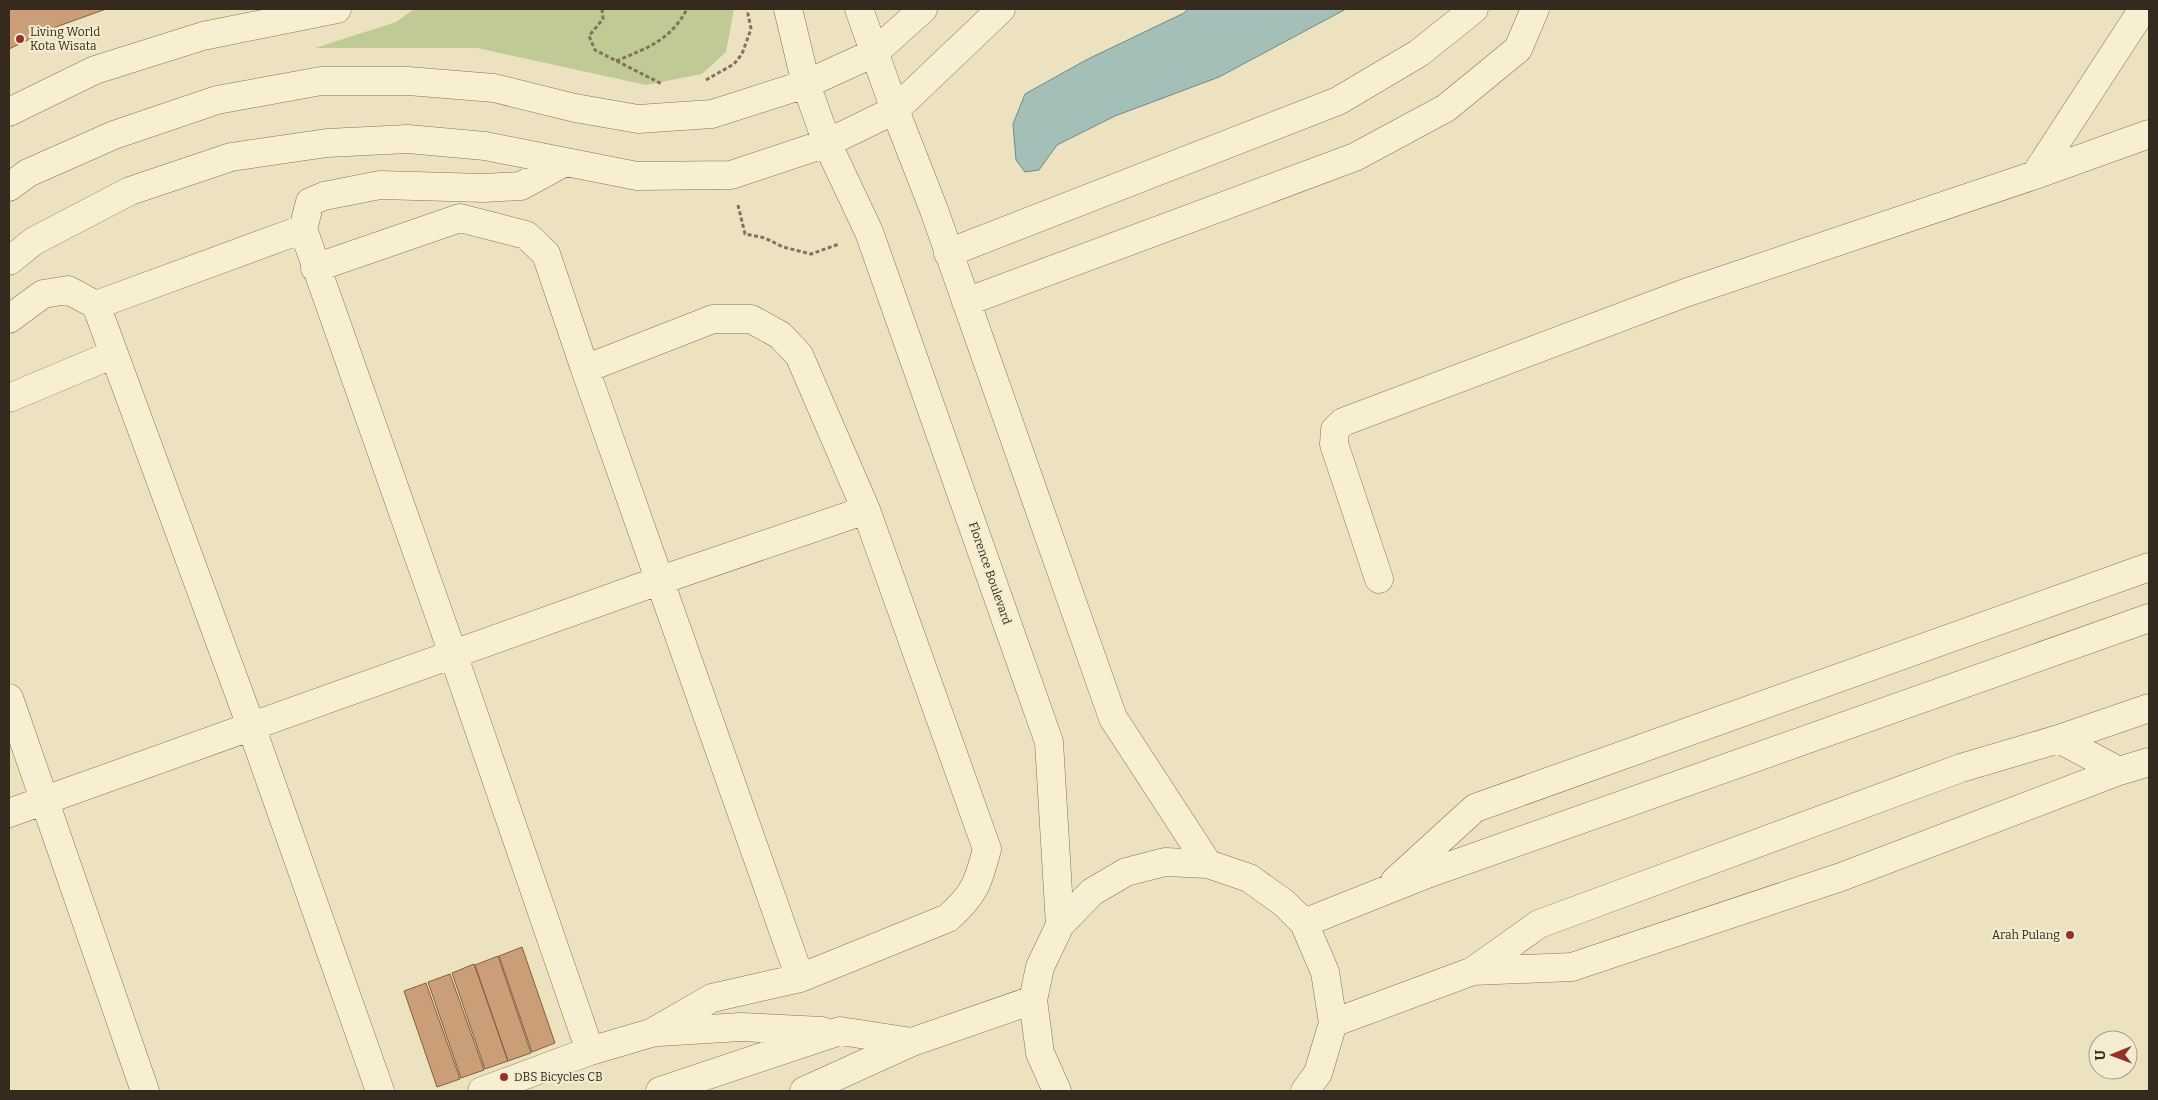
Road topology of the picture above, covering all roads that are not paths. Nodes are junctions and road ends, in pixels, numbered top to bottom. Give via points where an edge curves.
1 (337, 9) edge
2 (788, 9) edge
3 (859, 9) edge
4 (923, 9) edge
5 (1001, 9) edge
6 (1474, 9) edge
7 (1536, 9) edge
8 (2143, 9) edge
9 (874, 53) junction
10 (806, 84) junction
11 (894, 110) junction
12 (9, 112) edge
13 (2149, 134) edge
14 (827, 142) junction
15 (563, 163) junction
16 (2036, 176) junction
17 (9, 187) edge
18 (303, 229) junction
19 (948, 252) junction
20 (9, 261) edge
21 (315, 268) junction
22 (966, 302) junction
23 (96, 305) junction
24 (9, 319) edge
25 (114, 354) junction
26 (585, 369) junction
27 (9, 398) edge
28 (866, 510) junction
29 (2149, 567) edge
30 (1379, 578) dead end
31 (661, 580) junction
32 (2149, 618) edge
33 (453, 654) junction
34 (9, 698) edge
35 (2149, 708) edge
36 (251, 726) junction
37 (2059, 739) junction
38 (2149, 762) edge
39 (2119, 771) junction
40 (45, 800) junction
41 (9, 813) edge
42 (1208, 864) junction
43 (1383, 892) junction
44 (1304, 923) junction
45 (1060, 925) junction
46 (1473, 971) junction
47 (800, 978) junction
48 (1033, 1000) junction
49 (1333, 1023) junction
50 (840, 1031) junction
51 (651, 1033) junction
52 (912, 1042) junction
53 (590, 1051) junction
54 (145, 1091) edge
55 (380, 1091) edge
56 (482, 1091) edge
57 (660, 1091) edge
58 (804, 1091) edge
59 (1057, 1091) edge
60 (1304, 1091) edge

1 - 12 street via 194,39 95,70
2 - 10 street, Florence Boulevard
3 - 9 street
4 - 9 street
5 - 11 street
6 - 19 street via 1420,53 1338,101
7 - 22 street via 1518,49 1446,108 1355,157
8 - 16 street
9 - 10 street
9 - 11 street
10 - 14 street, Florence Boulevard
10 - 17 street via 712,114 638,119 575,108 494,88 408,81 321,81 217,100 114,135 28,173
11 - 14 street
11 - 19 street
13 - 16 street
14 - 15 street via 731,175 637,176
14 - 45 street, Florence Boulevard via 869,232 1049,742
15 - 18 street via 521,186 380,185 324,196 310,202
15 - 20 street via 485,146 408,139 327,143 231,157 130,192 34,241
16 - 30 street via 1685,293 1342,422 1335,430 1334,444
18 - 21 street
18 - 23 street
19 - 22 street
21 - 26 street via 460,218 526,235 546,254
21 - 33 street
22 - 42 street via 1113,718
23 - 24 street via 68,290 60,291 43,294
23 - 25 street
25 - 27 street
25 - 36 street
26 - 28 street via 713,319 751,319 780,335 799,355
26 - 31 street
28 - 31 street
28 - 47 street via 987,849 979,880 966,902 948,918
29 - 43 street via 1475,808
31 - 33 street
31 - 47 street
32 - 43 street
33 - 36 street
33 - 53 street
34 - 40 street
35 - 37 street
36 - 40 street
36 - 55 street
37 - 39 street
37 - 46 street via 1961,768 1539,924
38 - 39 street
39 - 46 street via 1841,877 1572,967
40 - 41 street
40 - 54 street
42 - 44 street via 1249,878 1284,903
42 - 45 street via 1165,862 1126,872 1092,892
43 - 44 street
44 - 49 street via 1324,972
45 - 48 street via 1040,967
46 - 49 street
47 - 51 street via 712,998
48 - 52 street
48 - 59 street via 1040,1053
49 - 60 street via 1318,1073
50 - 51 street via 741,1027
50 - 52 street
50 - 57 street
51 - 53 street
52 - 58 street
53 - 56 street

